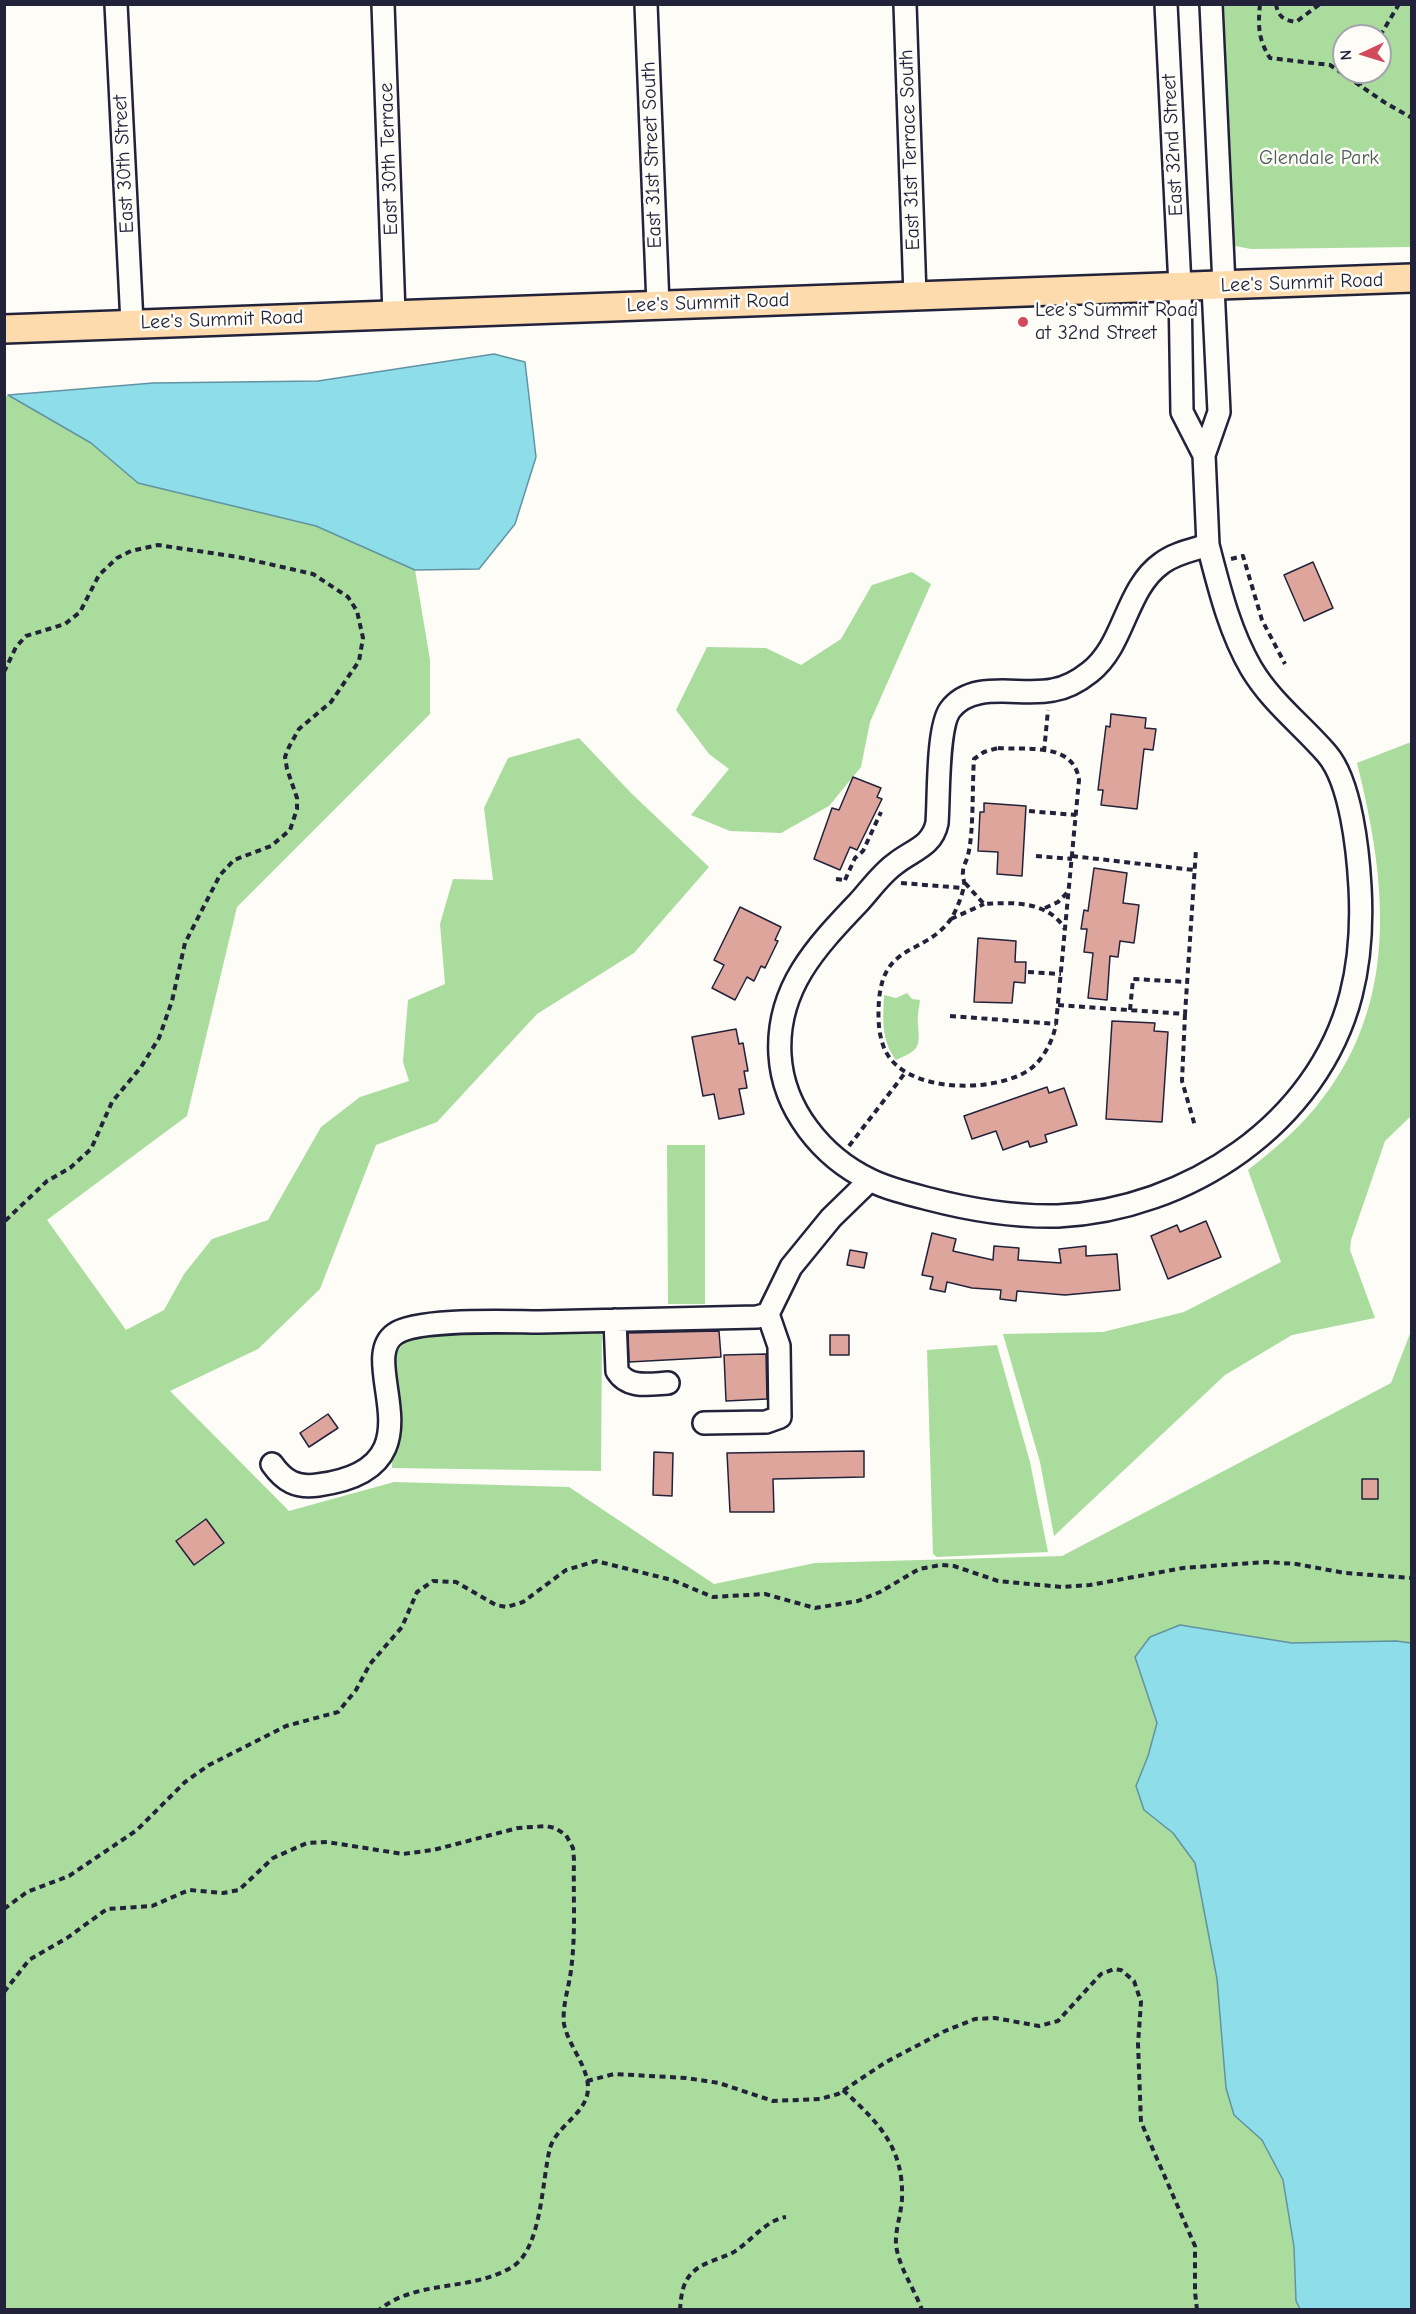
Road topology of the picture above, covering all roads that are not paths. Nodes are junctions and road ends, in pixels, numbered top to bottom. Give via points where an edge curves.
1 (116, 4) edge
2 (383, 4) edge
3 (646, 4) edge
4 (905, 4) edge
5 (1166, 4) edge
6 (1211, 4) edge
7 (1412, 278) edge
8 (1180, 286) junction
9 (1218, 286) junction
10 (915, 296) junction
11 (658, 305) junction
12 (394, 314) junction
13 (132, 323) junction
14 (4, 329) edge
15 (1204, 455) junction
16 (1210, 554) junction
17 (870, 1180) junction
18 (768, 1314) junction
19 (615, 1320) junction
20 (668, 1383) dead end
21 (704, 1424) dead end
22 (272, 1464) dead end

1 - 13 street, East 30th Street
2 - 12 street, East 30th Terrace
3 - 11 street, East 31st Street South
4 - 10 street, East 31st Terrace South
5 - 8 street, East 32nd Street
6 - 9 street
7 - 9 main road, Lee's Summit Road
8 - 9 main road, Lee's Summit Road
8 - 10 main road, Lee's Summit Road
8 - 15 street, East 32nd Street via 1182,412
9 - 15 street via 1219,412
10 - 11 main road, Lee's Summit Road
11 - 12 main road, Lee's Summit Road
12 - 13 main road, Lee's Summit Road
13 - 14 main road, Lee's Summit Road
15 - 16 street
16 - 17 street via 1175,555 1151,573 1110,647 1091,672 1054,690 972,694 949,712 942,737 934,835 924,846 896,862 804,963 787,998 780,1051 787,1089 807,1127 838,1160
16 - 17 street via 1232,629 1252,670 1336,768 1355,844 1361,919 1358,958 1344,1018 1317,1072 1281,1118 1239,1153 1203,1176 1167,1192 1111,1209 1058,1216 999,1214 966,1209
17 - 18 street via 790,1267
18 - 19 street
18 - 21 street via 779,1347 780,1417 766,1422
19 - 20 street via 617,1371 621,1378 636,1384
19 - 22 street via 459,1323 408,1328 396,1333 386,1342 383,1352 390,1416 383,1452 372,1464 354,1475 311,1486 289,1482

